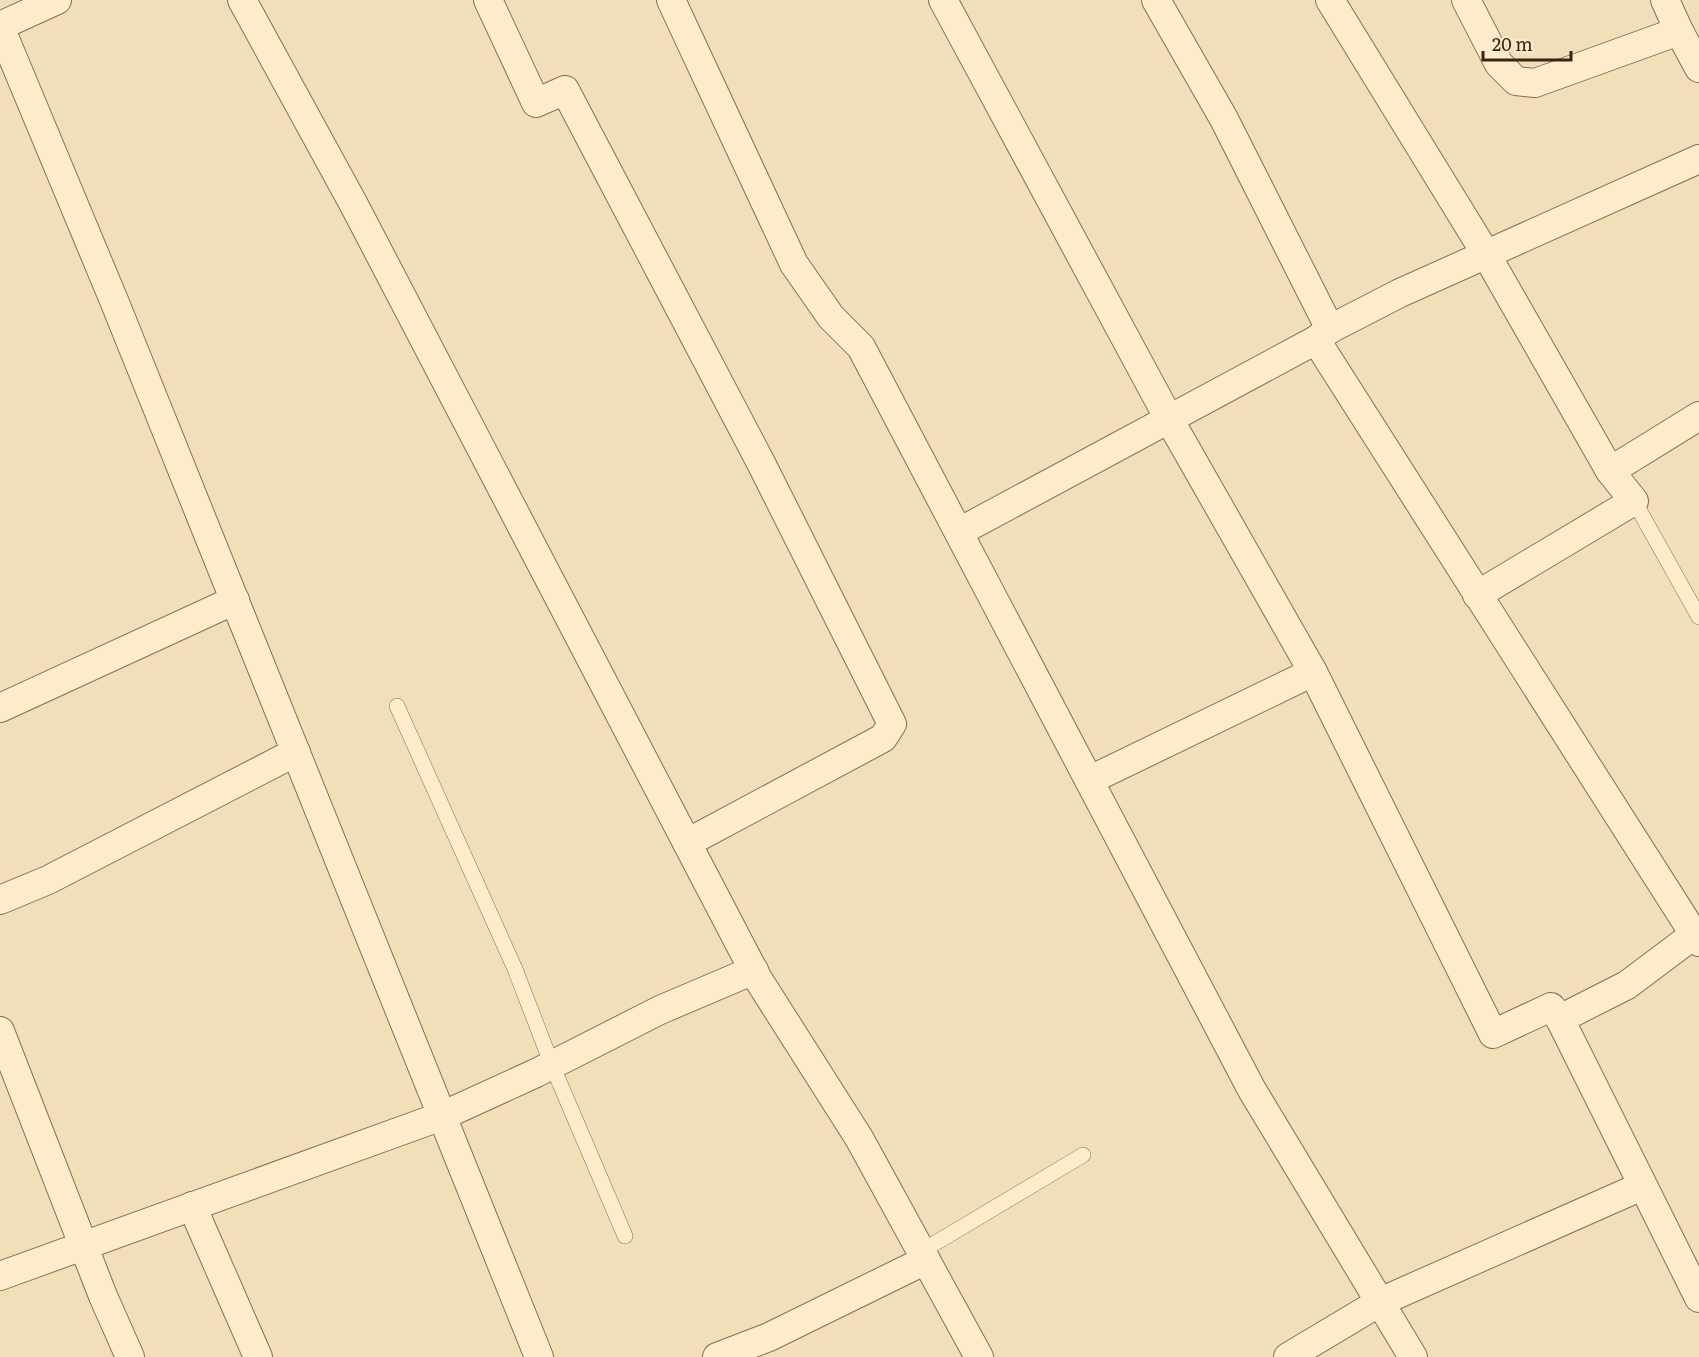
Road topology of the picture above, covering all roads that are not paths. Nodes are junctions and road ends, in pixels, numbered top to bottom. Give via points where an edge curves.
1 (57, 0) edge
2 (242, 0) edge
3 (488, 0) edge
4 (671, 0) edge
5 (943, 0) edge
6 (1156, 0) edge
7 (1329, 0) edge
8 (1466, 0) edge
9 (1665, 0) edge
10 (3, 19) edge
11 (1679, 31) junction
12 (1699, 68) edge
13 (1699, 159) edge
14 (1486, 254) junction
15 (1323, 335) junction
16 (1699, 416) edge
17 (1169, 419) junction
18 (1610, 471) junction
19 (1634, 501) junction
20 (959, 532) junction
21 (1477, 595) junction
22 (235, 600) junction
23 (1699, 617) edge
24 (1313, 672) junction
25 (396, 706) dead end
26 (0, 708) edge
27 (296, 752) junction
28 (1090, 780) junction
29 (687, 843) junction
30 (0, 900) edge
31 (1698, 936) edge
32 (754, 970) junction
33 (1560, 1019) junction
34 (0, 1031) edge
35 (552, 1065) junction
36 (442, 1116) junction
37 (1083, 1155) dead end
38 (1642, 1186) junction
39 (192, 1206) junction
40 (625, 1236) dead end
41 (83, 1246) junction
42 (924, 1256) junction
43 (0, 1276) edge
44 (1699, 1298) edge
45 (1380, 1302) junction
46 (130, 1357) edge
47 (258, 1357) edge
48 (539, 1357) edge
49 (717, 1357) edge
50 (979, 1357) edge
51 (1288, 1357) edge
52 (1413, 1357) edge

1 - 10 street
2 - 29 street via 353,203
3 - 29 street via 536,103 564,90 892,724 883,738
4 - 20 street via 794,264 831,317 861,347
5 - 17 street
6 - 15 street via 1224,119
7 - 14 street
8 - 11 street via 1500,64 1516,81 1535,83
9 - 11 street
10 - 22 street
11 - 12 street
13 - 14 street
14 - 15 street via 1400,293
14 - 18 street
15 - 17 street
15 - 21 street
16 - 18 street
17 - 20 street
17 - 24 street
18 - 19 street
19 - 21 street
19 - 23 lane
20 - 28 street
21 - 31 street
22 - 26 street
22 - 27 street
24 - 28 street
24 - 33 street via 1493,1034 1551,1006
25 - 35 lane via 515,969
27 - 30 street via 48,880
27 - 36 street
28 - 45 street via 1252,1089
29 - 32 street
31 - 33 street via 1627,985
32 - 35 street via 660,1010
32 - 42 street via 859,1138
33 - 38 street
34 - 41 street
35 - 36 street
35 - 40 lane
36 - 39 street
36 - 48 street
37 - 42 lane
38 - 44 street
38 - 45 street
39 - 41 street
39 - 47 street
41 - 43 street
41 - 46 street
42 - 49 street via 769,1337
42 - 50 street
45 - 51 street
45 - 52 street

